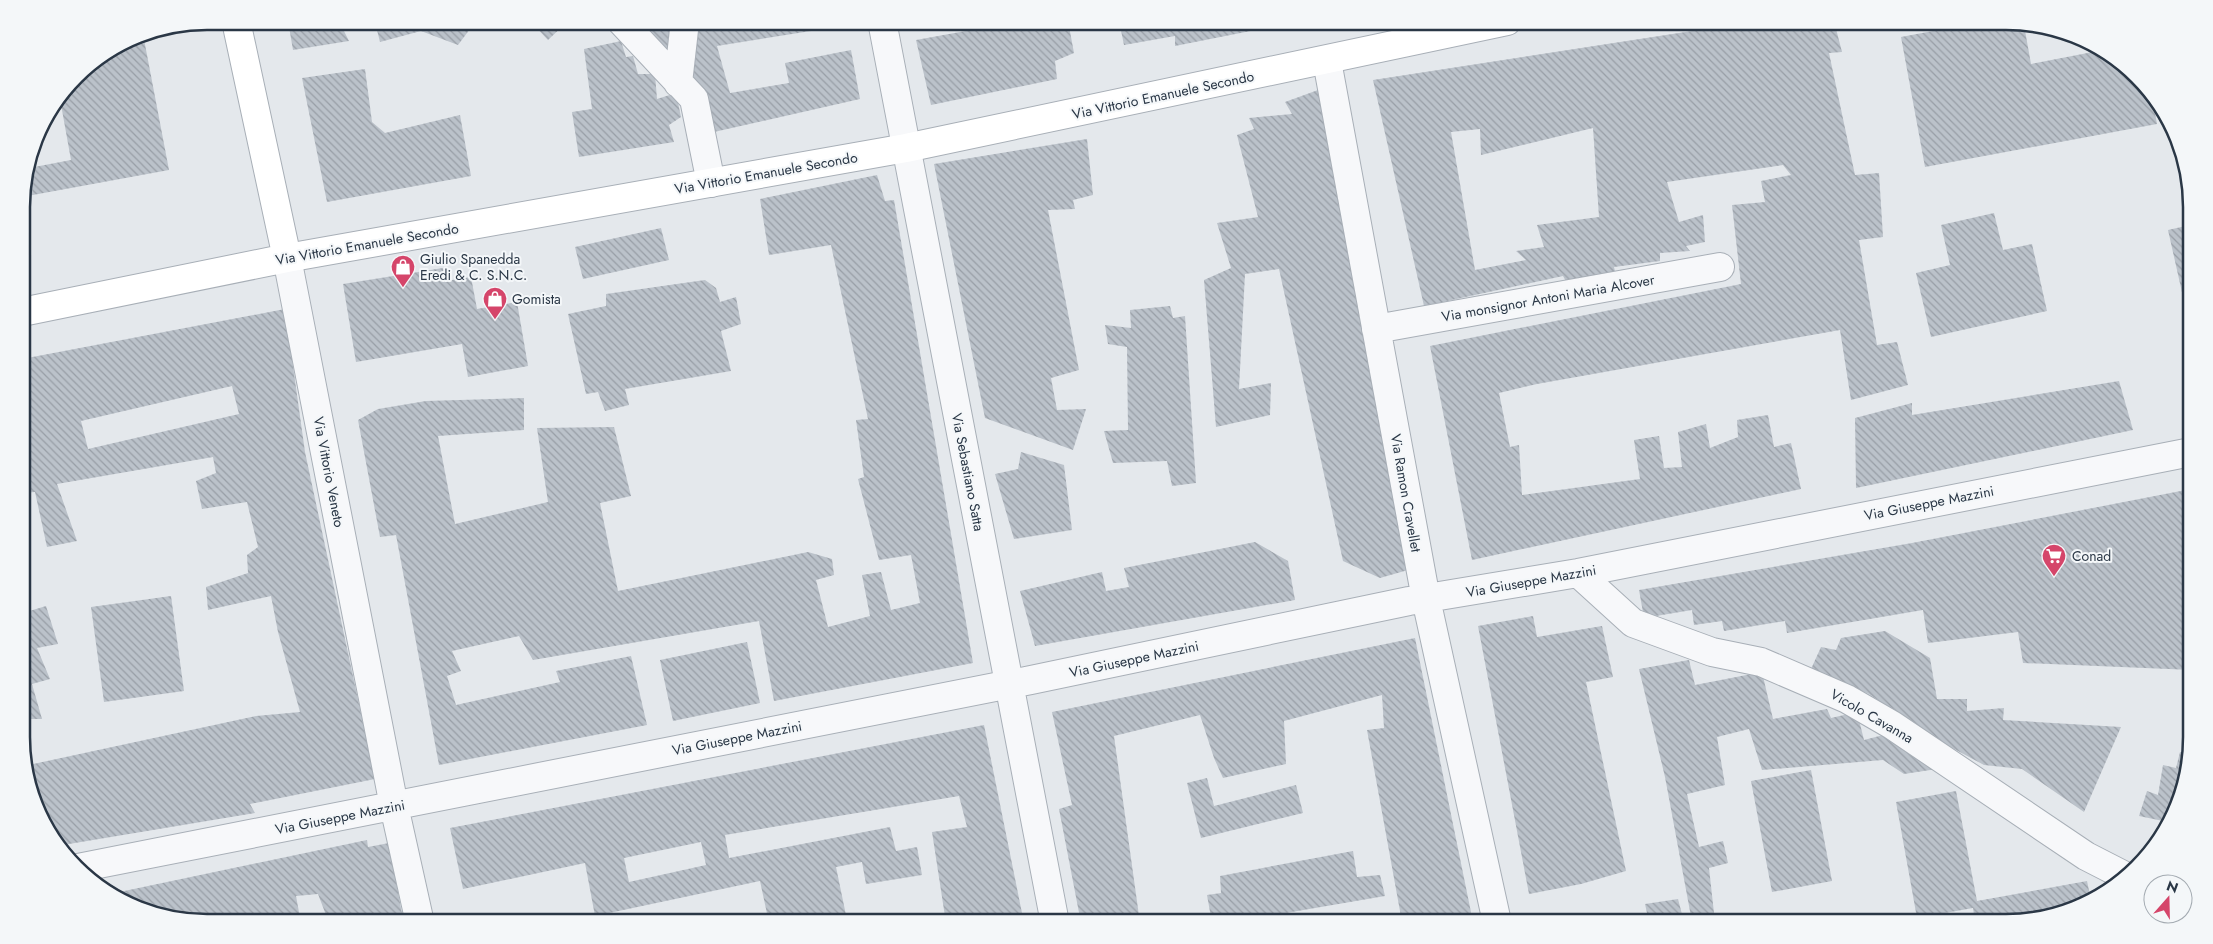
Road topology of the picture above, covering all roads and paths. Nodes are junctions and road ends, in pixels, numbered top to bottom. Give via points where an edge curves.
1 (238, 30) edge
2 (629, 30) edge
3 (684, 30) edge
4 (884, 30) edge
5 (1465, 30) edge
6 (1327, 60) junction
7 (678, 83) junction
8 (906, 148) junction
9 (710, 183) junction
10 (287, 258) junction
11 (1720, 267) dead end
12 (30, 310) edge
13 (1376, 329) junction
14 (2183, 454) edge
15 (1578, 573) junction
16 (1426, 599) junction
17 (1009, 685) junction
18 (394, 806) junction
19 (86, 866) edge
20 (2119, 873) edge
21 (418, 914) edge
22 (1053, 914) edge
23 (1495, 914) edge

1 - 10 main road, Via Vittorio Veneto
2 - 7 street
3 - 7 street
4 - 8 street, Via Sebastiano Satta
5 - 6 main road, Via Vittorio Emanuele Secondo
6 - 8 main road, Via Vittorio Emanuele Secondo
6 - 13 street, Via Ramon Cravellet
7 - 9 street via 694,99
8 - 9 main road, Via Vittorio Emanuele Secondo
8 - 17 street, Via Sebastiano Satta
9 - 10 main road, Via Vittorio Emanuele Secondo
10 - 12 main road, Via Vittorio Emanuele Secondo
10 - 18 street, Via Vittorio Veneto
11 - 13 street, Via monsignor Antoni Maria Alcover
13 - 16 street, Via Ramon Cravellet
14 - 15 street, Via Giuseppe Mazzini
15 - 16 street, Via Giuseppe Mazzini
15 - 20 street, Vicolo Cavanna via 1633,623 1712,652 1761,662 1847,699 1892,725 2086,856
16 - 17 street, Via Giuseppe Mazzini
16 - 23 street, Via Ramon Cravellet
17 - 18 street, Via Giuseppe Mazzini
17 - 22 street, Via Sebastiano Satta
18 - 19 street, Via Giuseppe Mazzini
18 - 21 street, Via Vittorio Veneto

